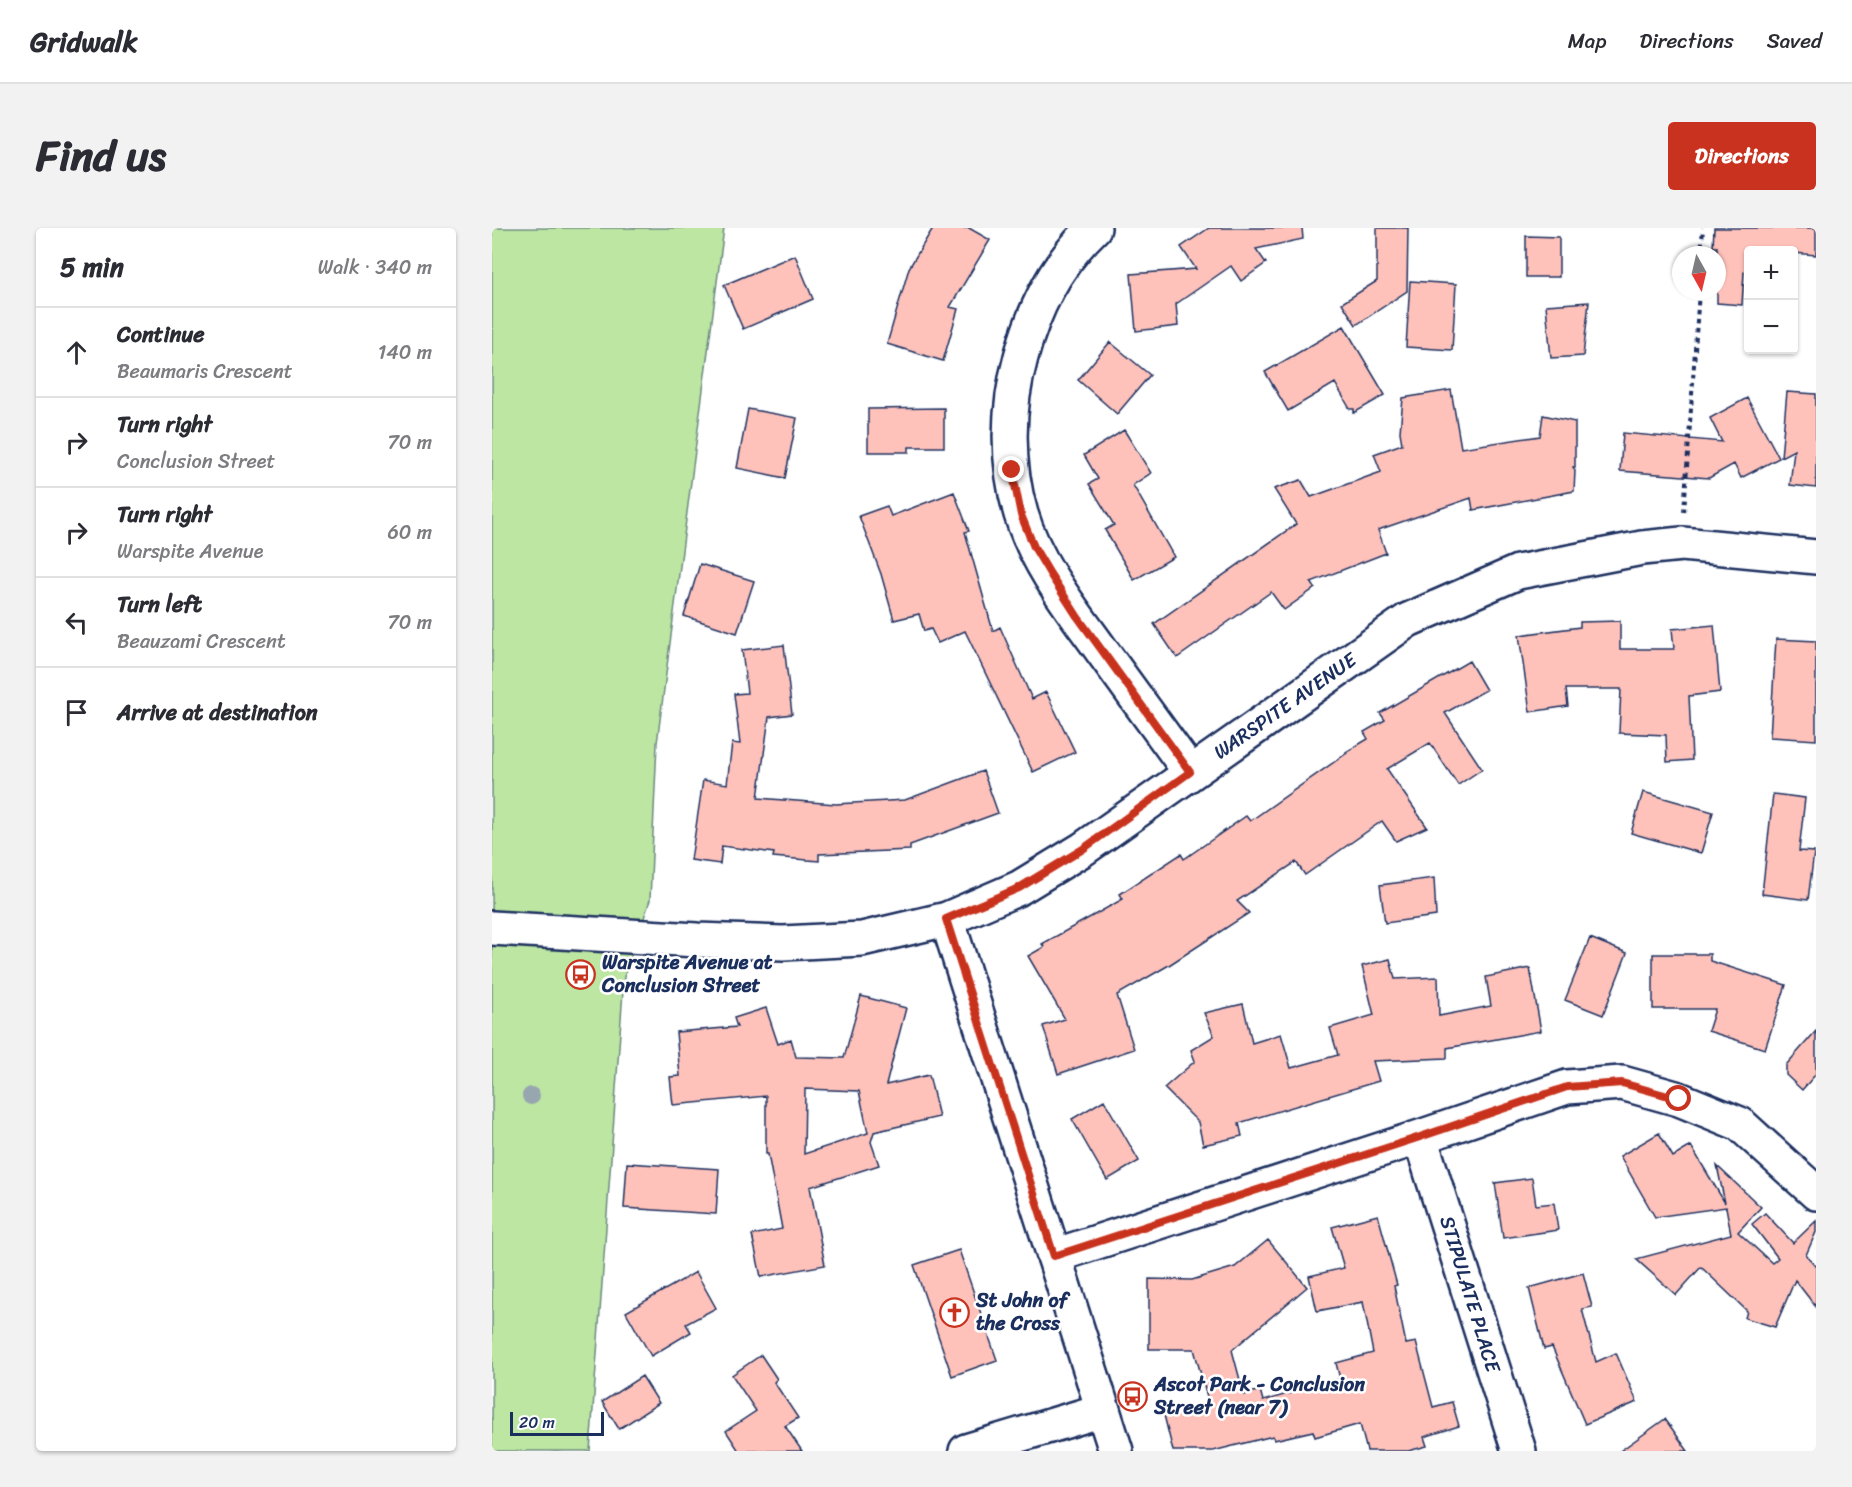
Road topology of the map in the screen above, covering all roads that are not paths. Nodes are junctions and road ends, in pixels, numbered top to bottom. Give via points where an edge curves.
1 (1094, 228) edge
2 (1816, 557) edge
3 (1190, 772) junction
4 (946, 919) junction
5 (492, 928) edge
6 (1420, 1137) junction
7 (1816, 1193) edge
8 (1054, 1256) junction
9 (1102, 1410) junction
10 (966, 1451) edge
11 (1116, 1451) edge
12 (1519, 1451) edge

1 - 3 street via 1051,280 1028,330 1014,384 1012,470 1021,515 1034,547 1077,616
2 - 3 street, WARSPITE AVENUE via 1682,544 1518,572 1408,620
3 - 4 street, WARSPITE AVENUE via 1083,849 1019,888
4 - 5 street, WARSPITE AVENUE via 862,939 783,943
4 - 8 street
6 - 7 street via 1567,1087 1622,1083 1679,1099 1740,1124
6 - 8 street
6 - 12 street, STIPULATE PLACE
8 - 9 street
9 - 10 street
9 - 11 street

